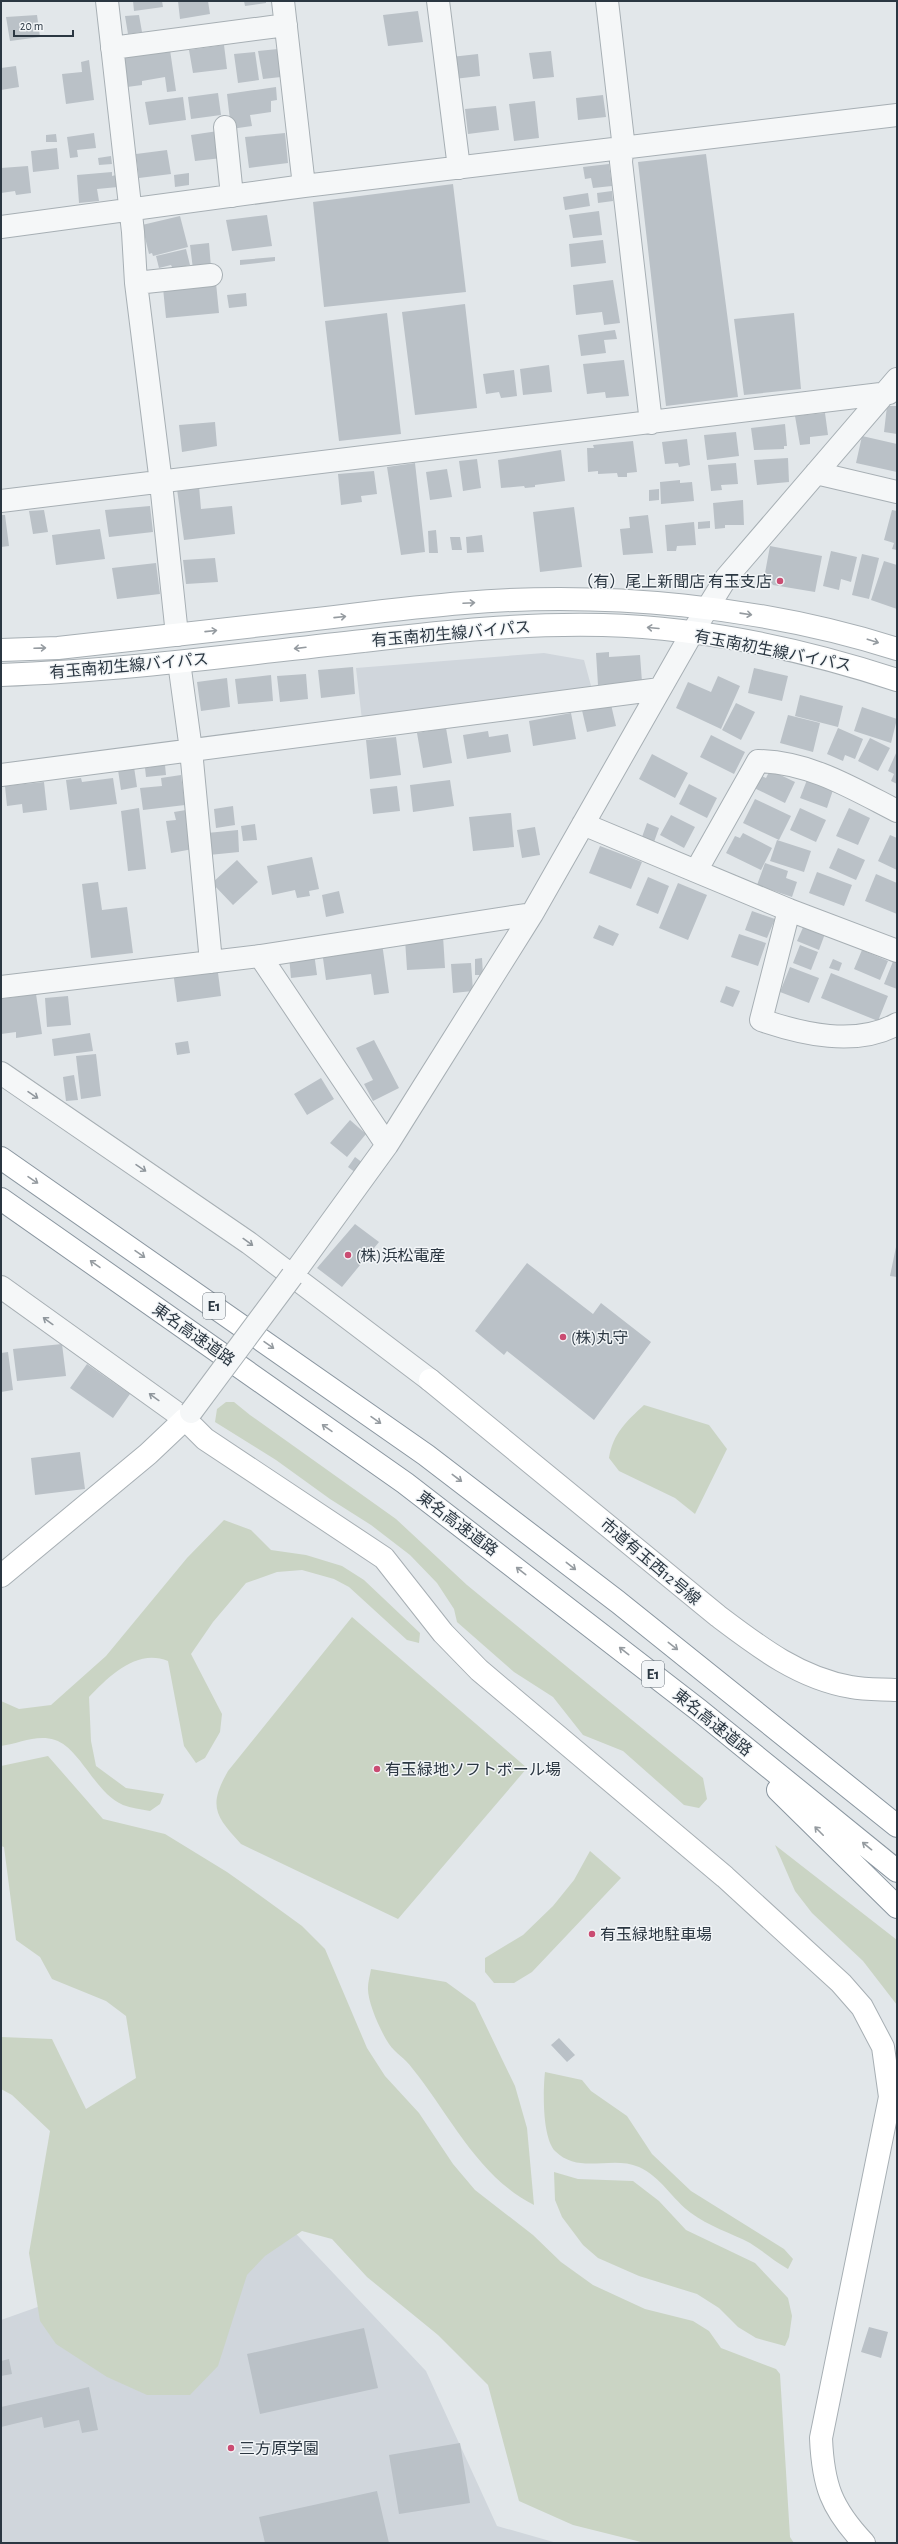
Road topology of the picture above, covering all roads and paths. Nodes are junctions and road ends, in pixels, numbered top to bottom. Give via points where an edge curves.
1 (107, 1) edge
2 (283, 1) edge
3 (438, 1) edge
4 (607, 1) edge
5 (286, 25) junction
6 (112, 48) junction
7 (897, 115) edge
8 (225, 127) dead end
9 (622, 148) junction
10 (459, 168) junction
11 (304, 186) junction
12 (232, 196) junction
13 (130, 209) junction
14 (1, 227) edge
15 (211, 275) dead end
16 (136, 283) junction
17 (897, 379) edge
18 (889, 394) edge
19 (651, 422) junction
20 (816, 473) junction
21 (161, 483) junction
22 (897, 492) edge
23 (1, 501) edge
24 (707, 608) junction
25 (692, 633) junction
26 (177, 635) junction
27 (897, 649) edge
28 (1, 650) edge
29 (179, 662) junction
30 (1, 676) edge
31 (897, 680) edge
32 (660, 689) junction
33 (191, 750) junction
34 (1, 775) edge
35 (897, 812) edge
36 (583, 824) junction
37 (696, 871) junction
38 (789, 910) junction
39 (532, 914) junction
40 (897, 951) edge
41 (260, 956) junction
42 (211, 962) junction
43 (1, 988) edge
44 (897, 1024) edge
45 (1, 1073) edge
46 (387, 1144) junction
47 (1, 1158) edge
48 (1, 1199) edge
49 (292, 1276) junction
50 (1, 1287) edge
51 (430, 1380) joint
52 (188, 1416) junction
53 (1, 1576) edge
54 (722, 1684) junction
55 (897, 1690) edge
56 (700, 1711) junction
57 (897, 1808) edge
58 (897, 1826) edge
59 (897, 1871) edge
60 (897, 1908) edge
61 (864, 2543) edge

1 - 6 street
2 - 5 street
3 - 10 street
4 - 9 street
5 - 6 street
5 - 11 street
6 - 13 street
7 - 9 street
8 - 12 street
9 - 10 street
9 - 19 street via 621,162
10 - 11 street
11 - 12 street
12 - 13 street
13 - 14 street
13 - 16 street
15 - 16 street
16 - 21 street
17 - 18 street
18 - 19 street
18 - 20 street
19 - 21 street
20 - 22 street
20 - 24 street via 726,578
21 - 23 street
21 - 26 street
24 - 25 street
26 -> 24 main road, 有玉南初生線バイパス via 466,603 570,600 644,602
24 -> 27 main road, 有玉南初生線バイパス via 792,620
25 -> 29 main road, 有玉南初生線バイパス via 603,625 466,628
25 - 31 main road, 有玉南初生線バイパス via 845,663
25 - 32 street
28 -> 26 main road, 有玉南初生線バイパス via 58,648
29 - 30 main road, 有玉南初生線バイパス
29 - 33 street
32 - 33 street
32 - 36 street
33 - 34 street
33 - 42 street via 190,766
35 - 37 street via 810,769 785,763 758,762
36 - 37 street
36 - 39 street
37 - 38 street
38 - 40 street
38 - 44 street via 761,1020 778,1026 833,1036 868,1034
39 - 41 street
39 - 46 street
41 - 42 street
41 - 46 street
42 - 43 street
45 -> 49 street via 249,1243
46 - 49 street
47 -> 54 main road, E1 via 426,1455
56 -> 48 main road, 東名高速道路 / E1 via 405,1483
49 - 51 street
49 - 52 street, bridge
52 -> 50 street
51 - 55 main road, 市道有玉西12号線 via 758,1646 803,1672 830,1682 852,1687
52 - 53 main road via 148,1454
52 - 61 main road via 205,1439 384,1558 443,1633 479,1670 724,1877 819,1962 862,2007 883,2047 890,2097 821,2438 826,2484 835,2506
54 - 57 main road
54 - 58 main road, E1
59 -> 56 main road, 東名高速道路 / E1
60 -> 56 main road

